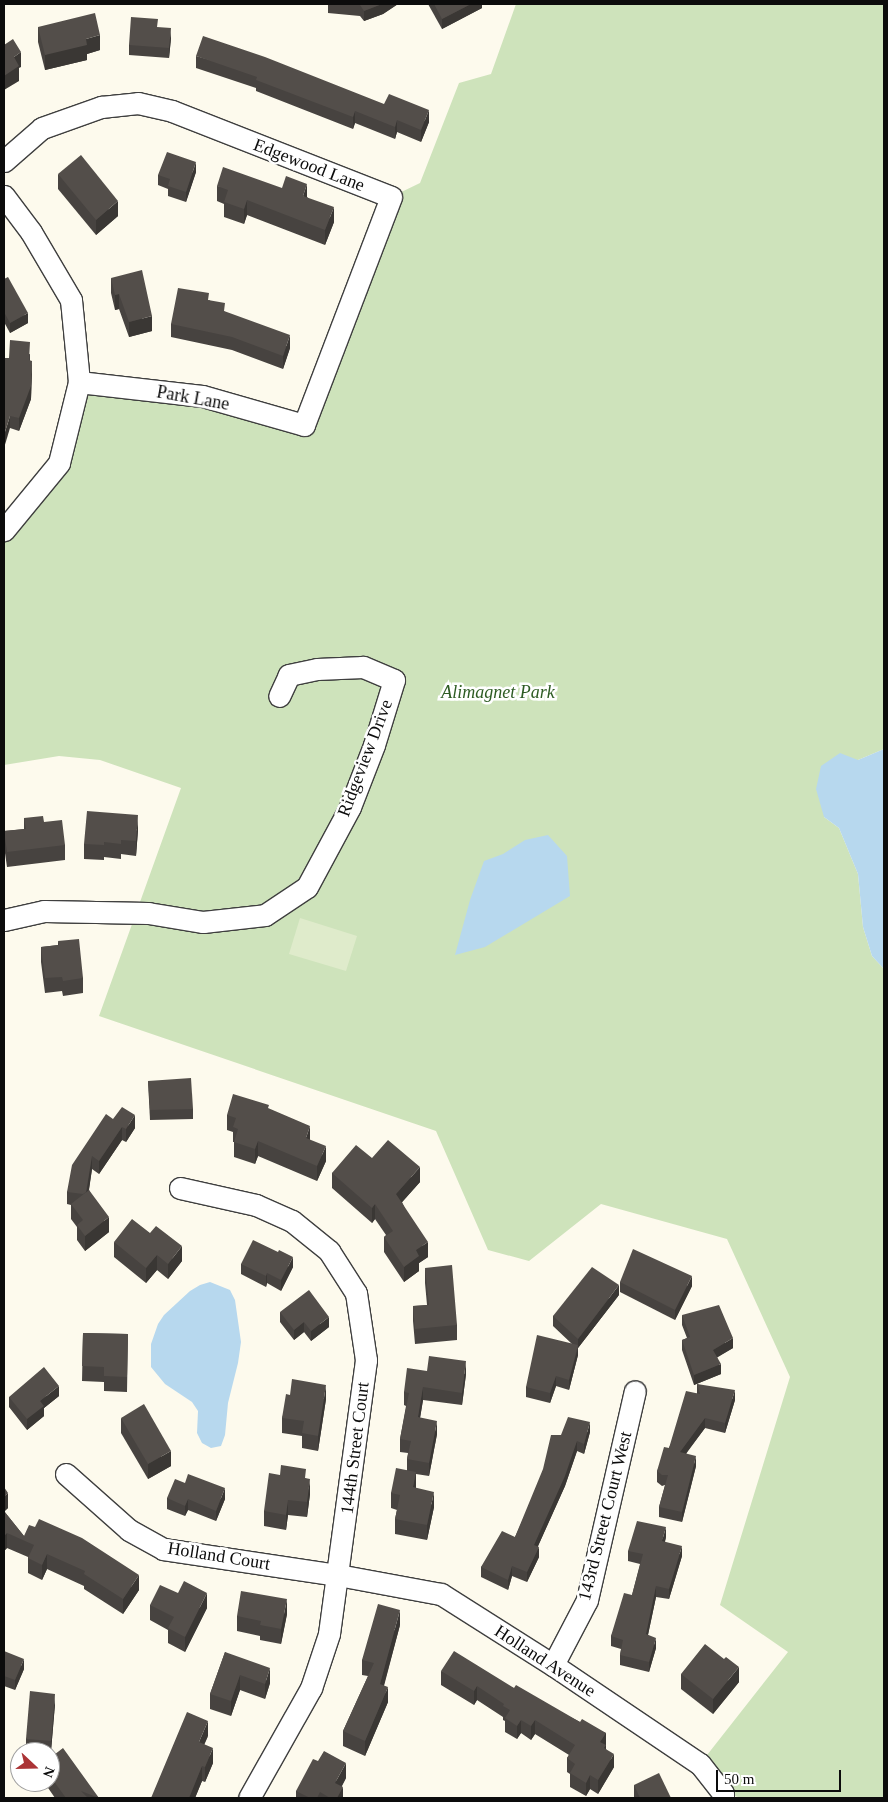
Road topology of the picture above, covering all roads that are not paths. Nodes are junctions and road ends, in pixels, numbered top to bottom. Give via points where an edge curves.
1 (4, 161) edge
2 (4, 196) edge
3 (79, 382) junction
4 (304, 424) joint
5 (4, 530) edge
6 (278, 696) dead end
7 (4, 920) edge
8 (180, 1188) dead end
9 (635, 1391) dead end
10 (66, 1474) dead end
11 (338, 1575) junction
12 (554, 1665) junction
13 (249, 1798) edge
14 (723, 1798) edge

1 - 4 street, Edgewood Lane via 42,128 100,107 138,103 172,111 392,197
2 - 3 street via 31,232 71,300
3 - 4 street, Park Lane via 202,396
3 - 5 street via 59,463
6 - 7 street, Ridgeview Drive via 288,675 317,669 363,667 394,680 350,807 307,887 265,915 202,922 148,913 44,911
8 - 11 street, 144th Street Court via 256,1205 292,1220 329,1251 356,1293 366,1360
9 - 12 street, 143rd Street Court West via 587,1600
10 - 11 street, Holland Court via 129,1530 163,1549
11 - 12 street, Holland Avenue via 441,1594
11 - 13 street, 144th Street Court via 329,1634 311,1688
12 - 14 street, Holland Avenue via 700,1764

